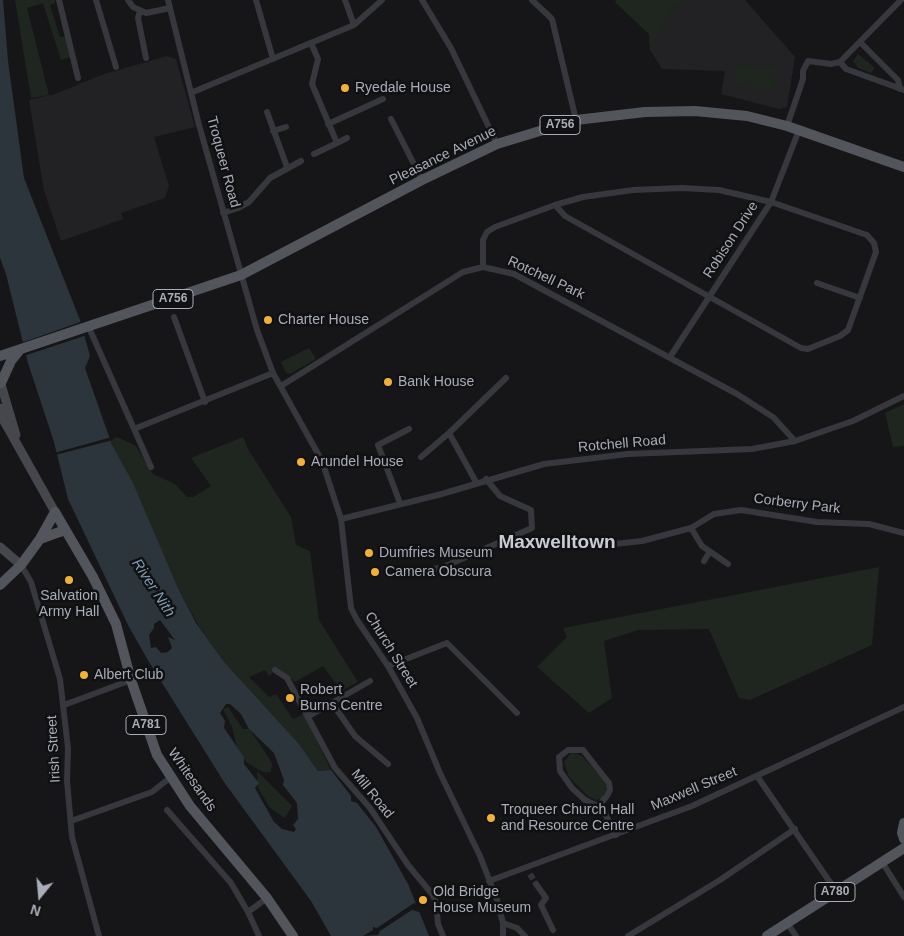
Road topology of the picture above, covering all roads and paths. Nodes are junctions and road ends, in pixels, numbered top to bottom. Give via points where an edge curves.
1 (59, 0) edge
2 (96, 0) edge
3 (128, 0) edge
4 (168, 0) edge
5 (256, 0) edge
6 (345, 0) edge
7 (382, 0) edge
8 (422, 0) edge
9 (532, 0) edge
10 (901, 0) edge
11 (170, 8) junction
12 (140, 11) junction
13 (354, 25) junction
14 (860, 42) junction
15 (311, 43) junction
16 (146, 58) dead end
17 (273, 59) junction
18 (840, 62) junction
19 (116, 67) dead end
20 (78, 78) dead end
21 (902, 90) edge
22 (192, 92) junction
23 (383, 99) dead end
24 (267, 112) dead end
25 (390, 119) dead end
26 (576, 120) junction
27 (328, 124) junction
28 (787, 126) junction
29 (286, 127) dead end
30 (799, 130) junction
31 (273, 131) junction
32 (347, 138) dead end
33 (337, 143) junction
34 (496, 144) junction
35 (314, 154) dead end
36 (301, 161) dead end
37 (287, 167) junction
38 (904, 167) edge
39 (422, 180) junction
40 (771, 202) junction
41 (555, 205) junction
42 (223, 213) junction
43 (483, 267) junction
44 (241, 275) junction
45 (817, 283) dead end
46 (710, 295) junction
47 (860, 298) junction
48 (174, 317) dead end
49 (90, 330) dead end
50 (258, 330) joint
51 (22, 350) junction
52 (0, 356) edge
53 (670, 357) junction
54 (273, 373) junction
55 (506, 378) dead end
56 (0, 382) edge
57 (280, 386) junction
58 (904, 396) edge
59 (205, 402) junction
60 (0, 408) edge
61 (2, 417) edge
62 (134, 429) junction
63 (409, 429) dead end
64 (449, 433) junction
65 (795, 442) junction
66 (20, 447) junction
67 (421, 457) dead end
68 (151, 467) dead end
69 (486, 479) junction
70 (476, 482) junction
71 (400, 503) junction
72 (56, 512) junction
73 (340, 518) junction
74 (691, 528) junction
75 (65, 530) junction
76 (904, 533) edge
77 (40, 539) junction
78 (596, 546) dead end
79 (0, 547) edge
80 (709, 552) junction
81 (704, 562) dead end
82 (728, 564) dead end
83 (21, 565) junction
84 (401, 572) dead end
85 (0, 585) edge
86 (388, 666) junction
87 (275, 670) dead end
88 (131, 680) junction
89 (370, 681) dead end
90 (332, 703) junction
91 (64, 705) junction
92 (904, 707) edge
93 (517, 713) dead end
94 (309, 716) junction
95 (388, 764) dead end
96 (757, 776) junction
97 (171, 777) junction
98 (600, 804) junction
99 (167, 810) dead end
100 (71, 821) junction
101 (904, 822) edge
102 (795, 829) junction
103 (616, 835) junction
104 (904, 838) edge
105 (904, 848) edge
106 (882, 862) junction
107 (489, 881) junction
108 (536, 884) tunnel mouth
109 (836, 891) junction
110 (904, 897) edge
111 (267, 898) junction
112 (248, 912) junction
113 (503, 923) junction
114 (787, 923) junction
115 (553, 930) dead end
116 (99, 936) edge
117 (259, 936) edge
118 (293, 936) edge
119 (443, 936) edge
120 (503, 936) edge
121 (525, 936) edge
122 (628, 936) edge
123 (767, 936) edge
124 (796, 936) edge

1 - 20 street
2 - 19 street
3 - 12 street
4 - 11 street, Troqueer Road
5 - 17 street
6 - 13 street
7 - 13 street
8 - 34 street via 451,48
9 - 26 street via 552,19
10 - 14 street
11 - 12 street
11 - 22 street, Troqueer Road
12 - 16 street via 138,18
13 - 15 street
14 - 18 street
14 - 21 street via 898,80
15 - 17 street
15 - 27 street via 318,58 312,84
17 - 22 street
18 - 21 street via 846,69
18 - 28 street via 808,61
22 - 42 street, Troqueer Road
23 - 27 street
24 - 31 street
25 - 39 street
26 - 28 main road, Pleasance Avenue / A756 via 695,111 747,116
26 - 34 main road, Pleasance Avenue / A756
27 - 33 street
28 - 30 main road, Pleasance Avenue / A756
29 - 31 street
30 - 38 main road, Pleasance Avenue / A756
30 - 40 street, Robison Drive
31 - 37 street
32 - 33 street
33 - 35 street
34 - 39 main road, Pleasance Avenue / A756
36 - 37 street
37 - 42 street via 270,178 248,202
39 - 44 main road, Pleasance Avenue / A756
40 - 41 street via 720,190 682,188 633,190 583,197
40 - 46 street, Robison Drive
40 - 47 street via 867,235 876,252
41 - 43 street via 487,232 483,240
41 - 46 street via 565,216
42 - 44 street, Troqueer Road
43 - 53 street, Rotchell Park via 514,274
43 - 57 street via 464,272
44 - 50 street, Troqueer Road
44 - 51 main road, A756
45 - 47 street
46 - 47 street via 801,348 808,349 848,330
46 - 53 street, Robison Drive
48 - 59 street
49 - 62 street
50 - 54 street, Church Street
51 - 52 main road, A756
51 - 56 main road via 10,362
53 - 65 street, Rotchell Park via 773,417
54 - 57 street, Church Street
54 - 59 street
55 - 64 street
56 - 66 street
57 - 73 street, Church Street via 322,461
58 - 65 street, Rotchell Road via 853,421
59 - 62 street
60 - 61 street
61 - 66 street
62 - 68 street
63 - 71 street via 378,445
64 - 67 street
64 - 70 street
65 - 69 street, Rotchell Road via 752,449 628,454 553,463
66 - 72 street
69 - 70 street, Rotchell Road
69 - 84 street via 500,496 531,510 532,528 441,568
70 - 71 street, Rotchell Road
71 - 73 street, Rotchell Road
72 - 75 main road, Whitesands / A781
72 - 77 main road
73 - 86 street, Church Street via 351,608
74 - 76 street, Corberry Park via 714,514 741,510 817,522 869,524
74 - 78 street, Corberry Park via 642,541
74 - 80 street
75 - 77 main road
75 - 88 main road, Whitesands / A781 via 116,624
77 - 83 main road
79 - 83 street
80 - 81 street
80 - 82 street
83 - 85 main road
83 - 91 street, Irish Street via 31,582 49,639
86 - 93 street via 447,643
86 - 107 street, Church Street via 417,718
87 - 94 street, Mill Road via 287,678
88 - 91 street
88 - 97 main road, Whitesands / A781 via 151,739
89 - 90 street
90 - 94 street
90 - 95 street via 355,736
91 - 100 street, Irish Street
92 - 96 street, Maxwell Street
94 - 119 street, Mill Road via 335,768 370,808 408,865 432,894
96 - 102 street
96 - 103 street, Maxwell Street via 692,806
97 - 100 street via 152,792
97 - 111 main road, Whitesands / A781 via 190,806
98 - 98 street via 610,790 605,777 583,750 568,750 558,761 564,778 585,800
98 - 103 street
99 - 112 street via 231,883
100 - 116 street, Irish Street via 72,837
101 - 104 main road
102 - 109 street
102 - 122 street
103 - 107 street, Maxwell Street via 529,871
105 - 106 main road, A780
106 - 109 main road, A780
106 - 110 street
107 - 113 street, Church Street
108 - 115 street via 546,898 541,905
109 - 114 main road, A780
111 - 112 street
111 - 118 main road, Whitesands / A781
112 - 117 street
113 - 120 street, Church Street
113 - 121 street via 517,928
114 - 123 main road, A780
114 - 124 street

